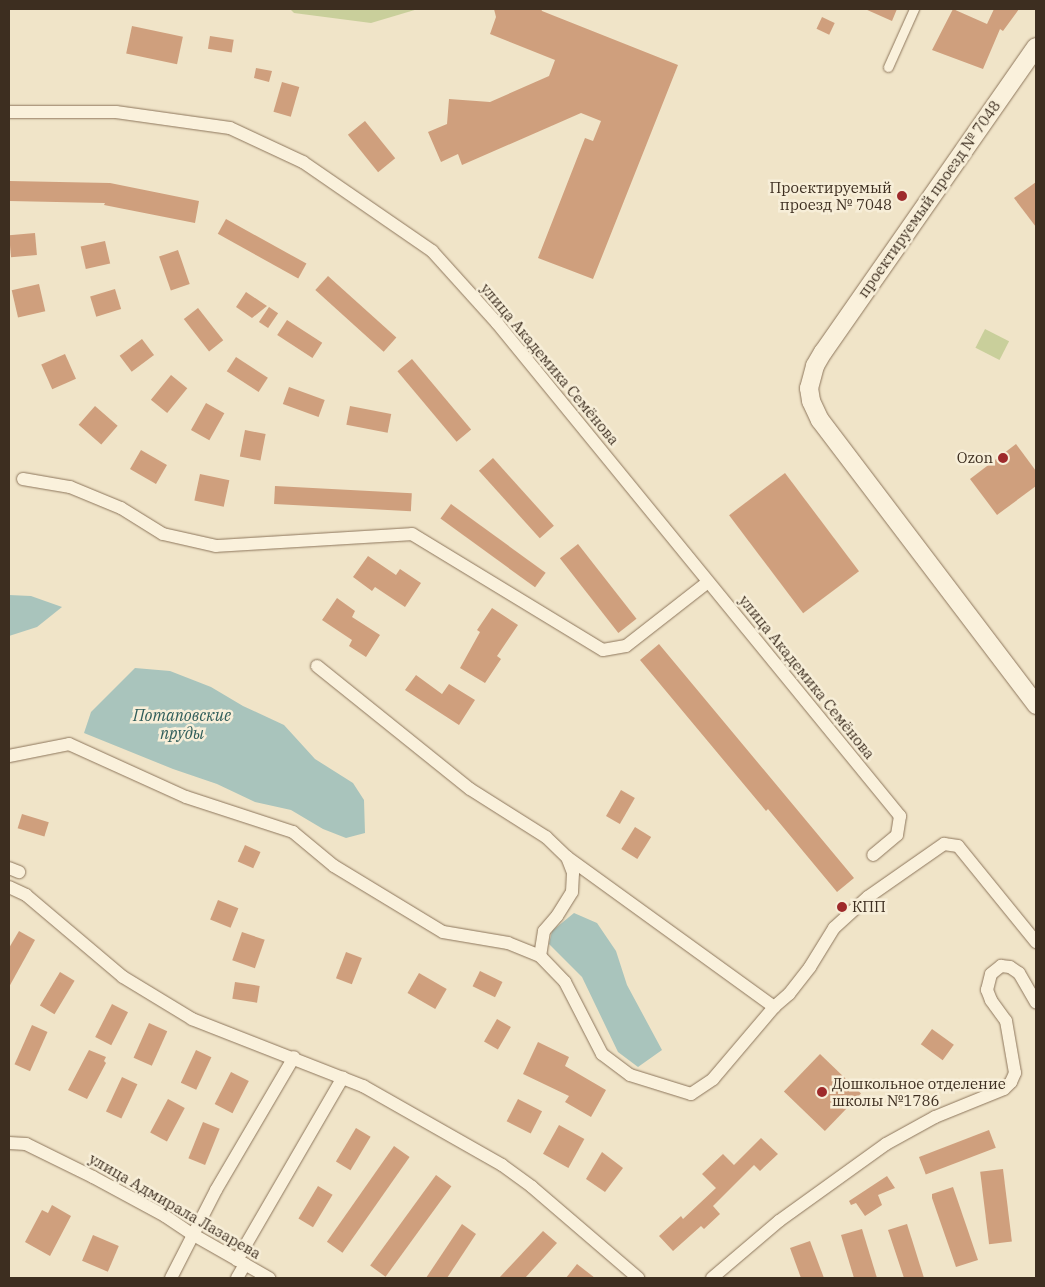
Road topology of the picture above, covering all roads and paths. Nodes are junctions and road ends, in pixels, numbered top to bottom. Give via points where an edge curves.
1 (914, 9) edge
2 (1036, 48) edge
3 (888, 67) dead end
4 (9, 112) edge
5 (23, 479) dead end
6 (708, 582) junction
7 (317, 666) dead end
8 (1036, 705) edge
9 (9, 756) edge
10 (873, 855) dead end
11 (567, 857) junction
12 (9, 888) edge
13 (1036, 942) edge
14 (540, 956) junction
15 (1036, 1002) edge
16 (774, 1007) junction
17 (294, 1057) junction
18 (343, 1077) junction
19 (9, 1143) edge
20 (192, 1234) junction
21 (241, 1262) junction
22 (172, 1278) edge
23 (237, 1278) edge
24 (269, 1278) edge
25 (638, 1278) edge
26 (712, 1278) edge

1 - 3 street
2 - 8 main road, проектируемый проезд № 7048 via 823,352 810,383 811,401 820,420
4 - 6 street, улица Академика Семёнова via 116,112 230,128 303,162 432,251 497,323
5 - 6 street via 70,487 121,508 163,534 216,546 412,534 603,650 626,646
6 - 10 street, улица Академика Семёнова via 900,816 897,835
7 - 11 street via 470,789 546,837
9 - 14 street via 69,744 186,796 293,832 334,866 443,932 508,943
11 - 14 street via 573,873 572,892 544,931
11 - 16 street
12 - 17 street via 26,895 123,977 192,1018
13 - 16 street via 958,846 944,844 868,897 834,928 810,968
14 - 16 street via 565,982 602,1054 630,1075 691,1094 713,1079
15 - 26 street via 1019,972 1001,966 991,974 987,990 1006,1021 1015,1073 1011,1082 1004,1089 935,1117 886,1144 779,1221
17 - 18 street
17 - 20 street
18 - 21 street
18 - 25 street via 502,1165
19 - 20 street, улица Адмирала Лазарева via 26,1144 93,1177
20 - 21 street, улица Адмирала Лазарева
20 - 22 street
21 - 23 street
21 - 24 street, улица Адмирала Лазарева

